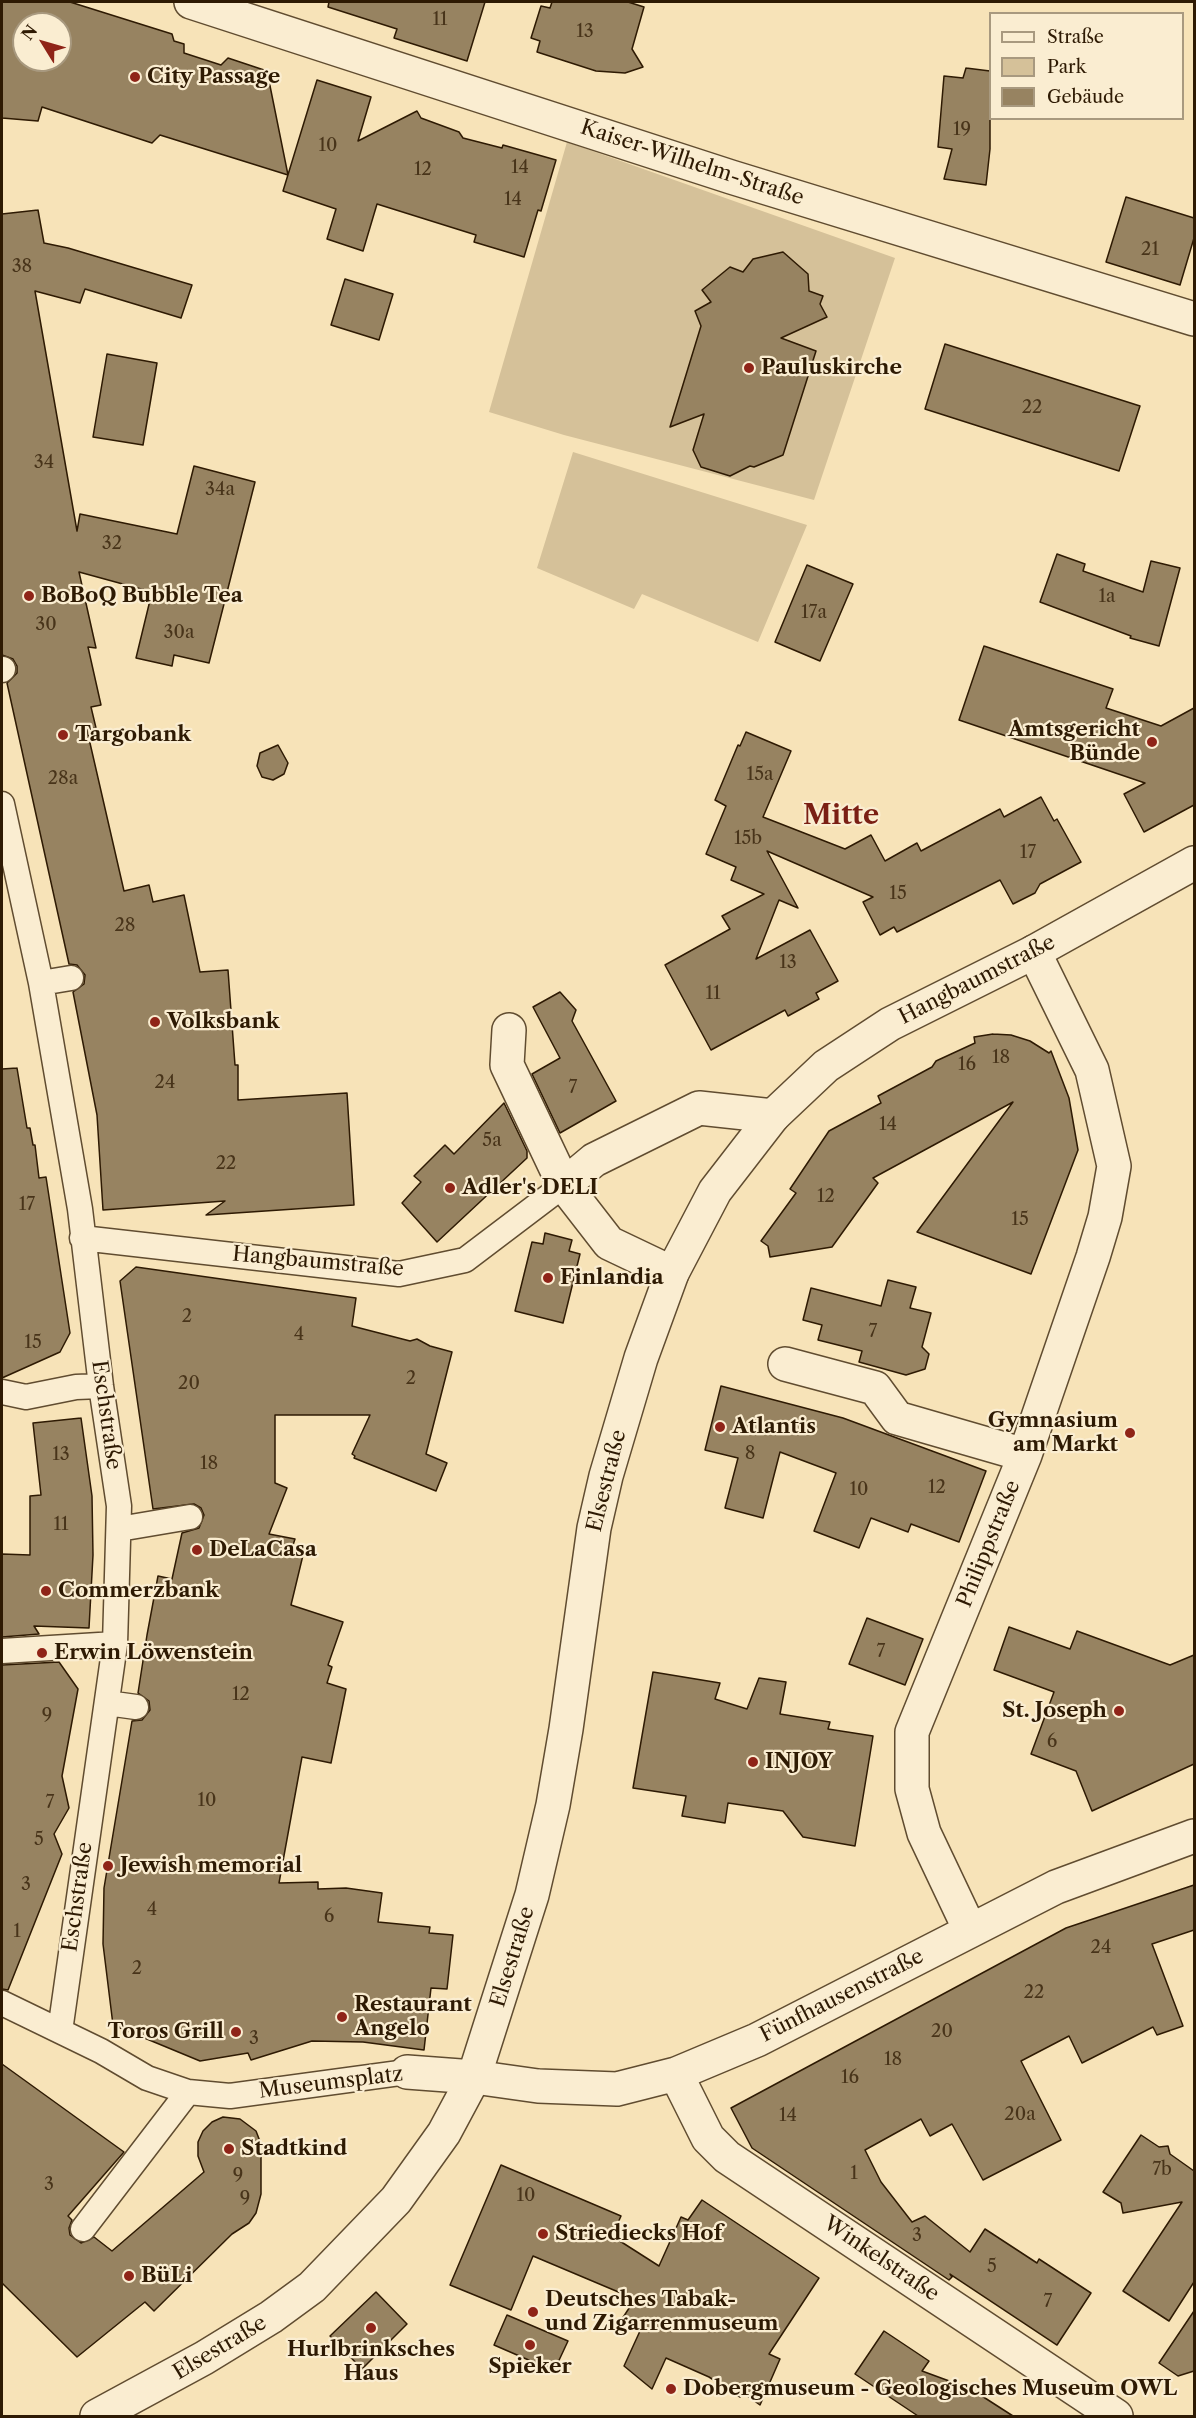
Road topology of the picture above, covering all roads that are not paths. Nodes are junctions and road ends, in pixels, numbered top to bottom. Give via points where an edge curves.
1 (191, 2) edge
2 (1194, 319) edge
3 (2, 804) edge
4 (1194, 863) edge
5 (1034, 952) junction
6 (71, 978) dead end
7 (41, 983) junction
8 (509, 1030) dead end
9 (773, 1116) junction
10 (564, 1185) junction
11 (82, 1238) junction
12 (672, 1273) junction
13 (651, 1329) joint
14 (785, 1364) dead end
15 (101, 1386) junction
16 (2, 1392) edge
17 (1025, 1455) junction
18 (190, 1517) dead end
19 (119, 1528) junction
20 (115, 1644) junction
21 (2, 1651) edge
22 (107, 1703) junction
23 (136, 1707) dead end
24 (1194, 1836) edge
25 (970, 1930) junction
26 (2, 2003) edge
27 (60, 2031) junction
28 (407, 2072) joint
29 (676, 2074) junction
30 (474, 2077) junction
31 (188, 2092) junction
32 (83, 2229) dead end
33 (97, 2416) edge
34 (1116, 2416) edge

1 - 2 street, Kaiser-Wilhelm-Straße via 731,177
3 - 7 street, Eschstraße
4 - 5 street, Hangbaumstraße
5 - 9 street, Hangbaumstraße via 890,1024 826,1066
5 - 17 street, Philippstraße via 1092,1070 1114,1166 1093,1257
6 - 7 street
7 - 11 street, Eschstraße
8 - 10 street via 507,1065
9 - 10 street, Hangbaumstraße via 699,1108 594,1160
9 - 12 street, Hangbaumstraße via 715,1191
10 - 11 street, Hangbaumstraße via 465,1260 399,1274
10 - 12 street via 609,1244
11 - 15 street, Eschstraße
12 - 13 street, Hangbaumstraße
13 - 30 street, Elsestraße via 594,1528 567,1729 532,1894
14 - 17 street via 874,1388 897,1418
15 - 16 street via 26,1397
15 - 19 street, Eschstraße
17 - 25 street, Philippstraße via 912,1732 912,1789 924,1833
18 - 19 street
19 - 20 street, Eschstraße
20 - 21 street
20 - 22 street, Eschstraße
22 - 23 street
22 - 27 street, Eschstraße
24 - 25 street, Fünfhausenstraße via 1080,1877
25 - 29 street, Fünfhausenstraße via 757,2040
26 - 27 street, Museumsplatz
27 - 31 street, Museumsplatz via 147,2078
28 - 30 street, Museumsplatz
28 - 31 street, Museumsplatz via 230,2096
29 - 30 street, Fünfhausenstraße via 617,2089 538,2086
29 - 34 street, Winkelstraße via 708,2138 727,2157
30 - 33 street, Elsestraße via 444,2133 396,2200 312,2287 204,2358
31 - 32 street

